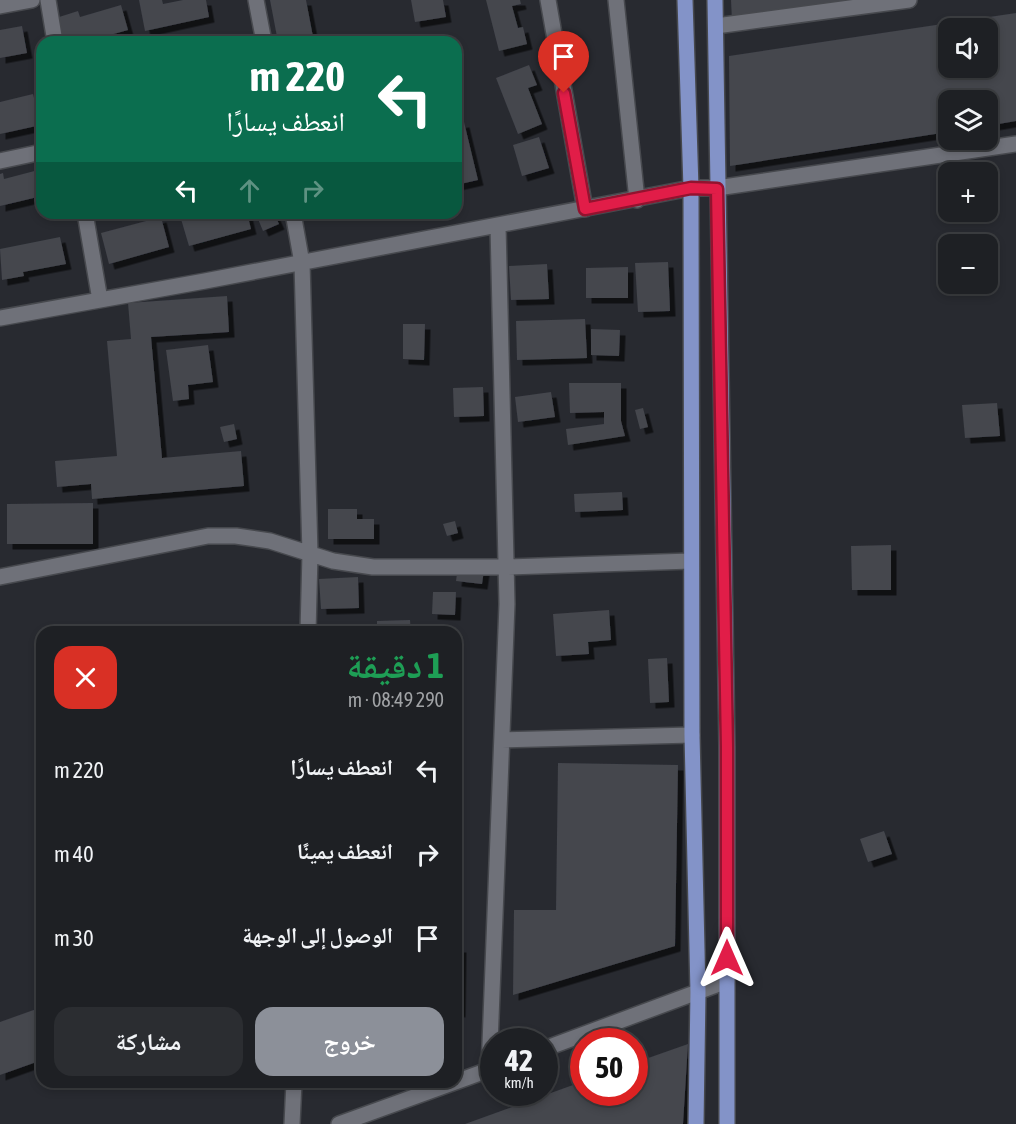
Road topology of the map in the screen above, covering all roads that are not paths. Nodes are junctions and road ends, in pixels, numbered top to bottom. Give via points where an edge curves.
1 (32, 0) edge
2 (48, 0) edge
3 (256, 0) edge
4 (548, 0) edge
5 (616, 0) edge
6 (685, 0) edge
7 (715, 0) edge
8 (909, 0) edge
9 (0, 6) edge
10 (716, 26) junction
11 (54, 36) edge
12 (263, 36) edge
13 (1016, 144) edge
14 (36, 153) edge
15 (0, 161) edge
16 (691, 188) junction
17 (717, 189) junction
18 (636, 200) junction
19 (585, 209) junction
20 (86, 219) edge
21 (294, 219) edge
22 (498, 226) junction
23 (302, 262) junction
24 (100, 300) junction
25 (0, 318) edge
26 (310, 554) junction
27 (691, 561) junction
28 (506, 567) junction
29 (0, 577) edge
30 (308, 626) edge
31 (692, 735) junction
32 (502, 740) junction
33 (727, 981) junction
34 (698, 993) junction
35 (492, 1028) edge
36 (558, 1044) edge
37 (480, 1073) edge
38 (462, 1079) edge
39 (294, 1088) edge
40 (438, 1088) edge
41 (292, 1124) edge
42 (339, 1124) edge
43 (696, 1124) edge
44 (728, 1124) edge

1 - 9 street
2 - 11 street
3 - 12 street
4 - 19 street
5 - 18 street
6 - 16 main road
7 - 10 main road
8 - 10 street
10 - 17 main road
13 - 17 street
14 - 15 street
16 - 17 street
16 - 18 street
16 - 27 main road
17 - 33 main road
18 - 19 street
19 - 22 street
20 - 24 street
21 - 23 street
22 - 23 street
22 - 28 street
23 - 24 street
23 - 26 street
24 - 25 street
26 - 28 street via 373,567
26 - 29 street via 270,541 208,536
26 - 30 street
27 - 28 street
27 - 31 main road
28 - 32 street
31 - 32 street
31 - 34 main road
32 - 35 street
33 - 34 street
33 - 44 main road
34 - 36 street
34 - 43 main road
37 - 38 street
39 - 41 street
40 - 42 street

